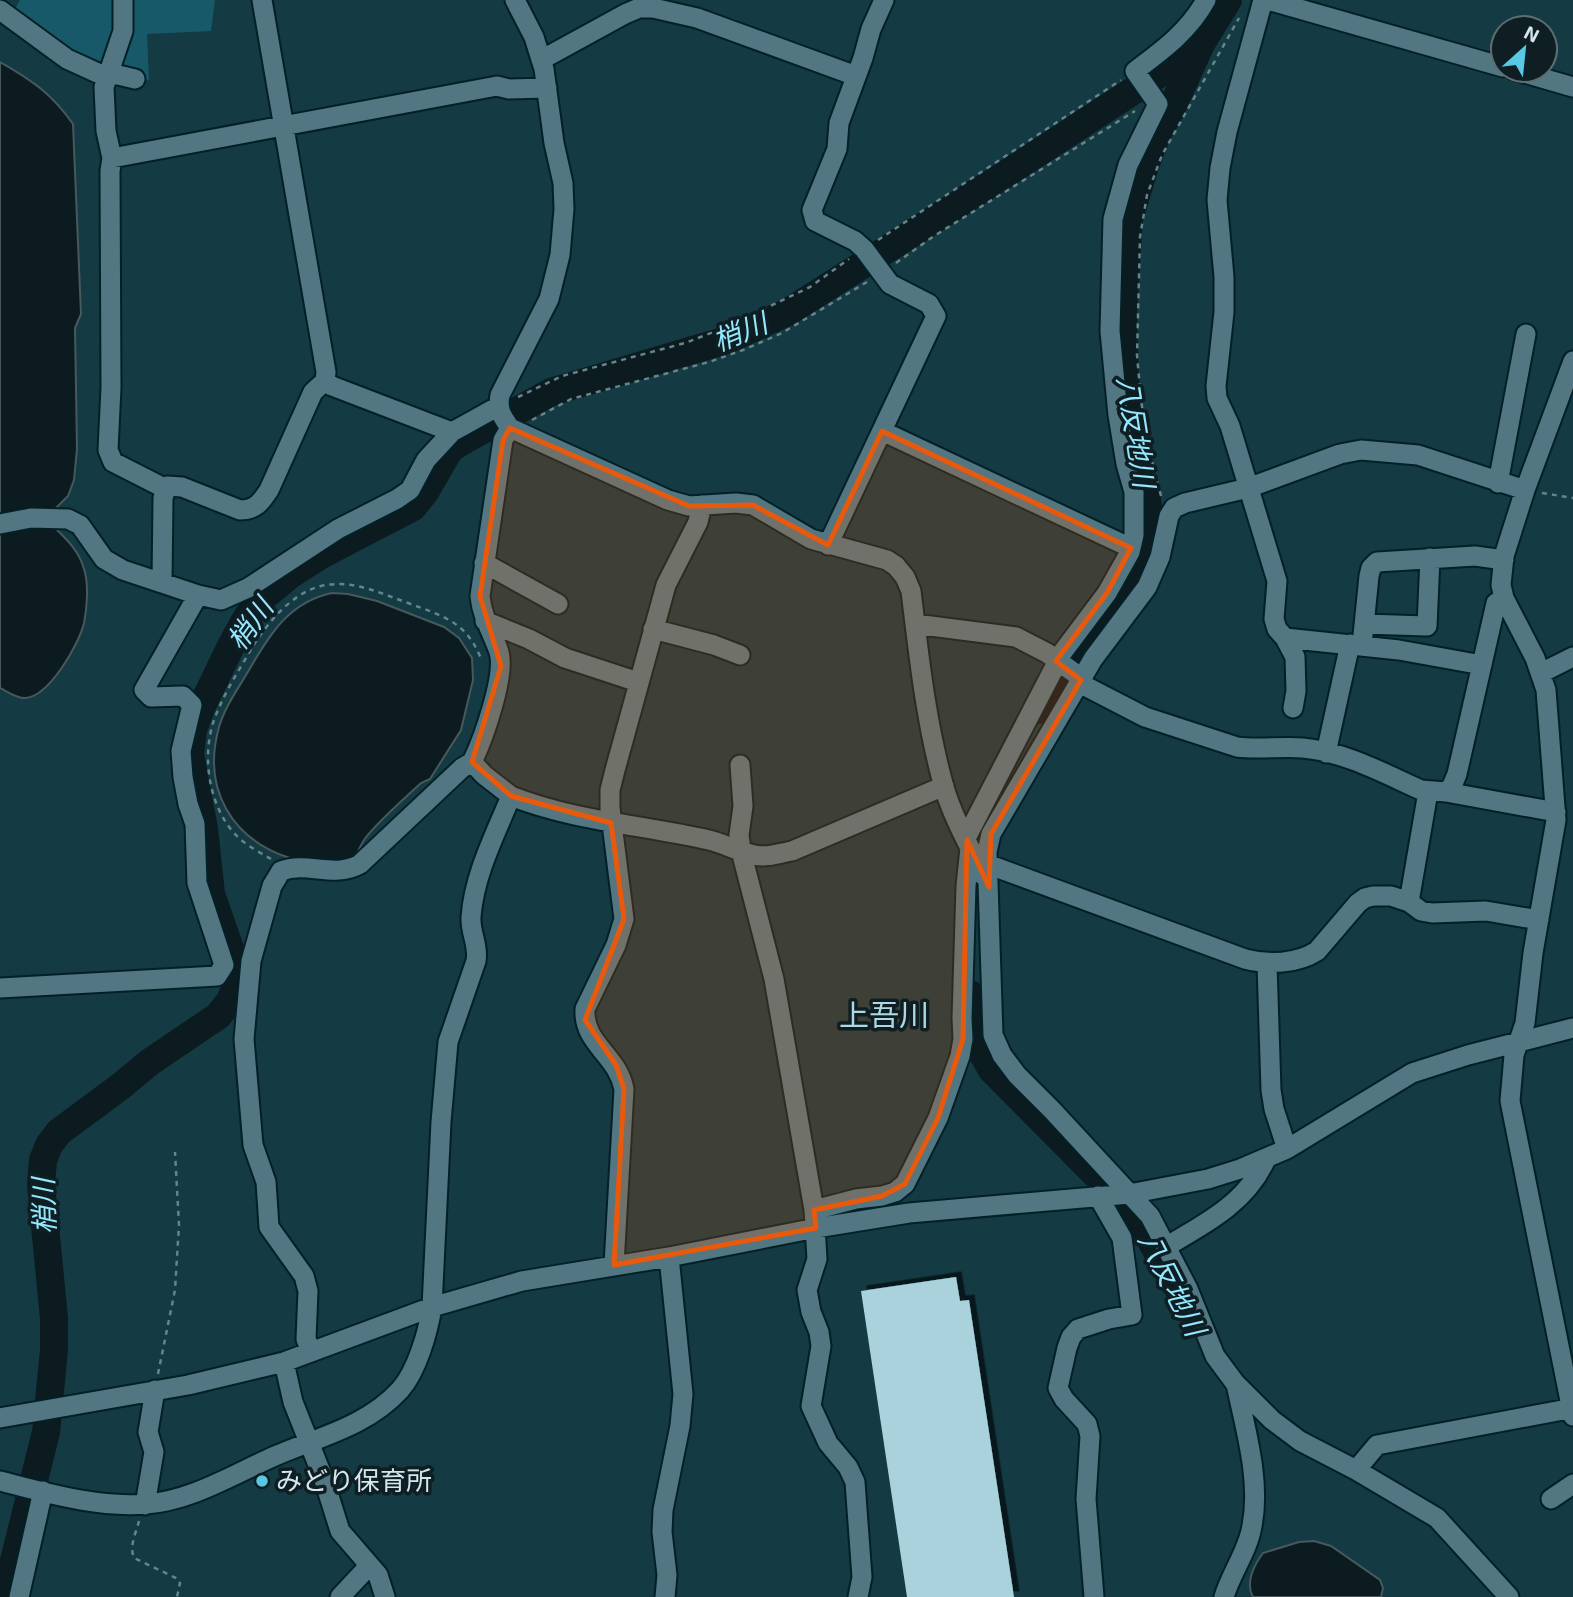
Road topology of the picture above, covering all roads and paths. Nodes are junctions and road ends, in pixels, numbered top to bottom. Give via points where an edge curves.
1 (123, 0) edge
2 (262, 0) edge
3 (884, 0) edge
4 (1206, 0) edge
5 (1266, 0) edge
6 (517, 2) edge
7 (649, 4) edge
8 (0, 9) edge
9 (1243, 11) dead end
10 (541, 60) junction
11 (1489, 63) edge
12 (1137, 73) junction
13 (107, 74) junction
14 (856, 76) junction
15 (135, 79) dead end
16 (547, 88) junction
17 (1154, 97) junction
18 (284, 127) junction
19 (112, 158) junction
20 (866, 251) junction
21 (880, 272) junction
22 (1526, 334) dead end
23 (1573, 361) edge
24 (324, 381) junction
25 (502, 415) junction
26 (882, 430) junction
27 (452, 432) junction
28 (1498, 483) junction
29 (1248, 488) junction
30 (166, 489) junction
31 (1525, 490) junction
32 (1573, 498) edge
33 (702, 505) junction
34 (1169, 516) junction
35 (0, 524) edge
36 (828, 545) junction
37 (1131, 548) junction
38 (1430, 558) junction
39 (1504, 560) junction
40 (484, 563) junction
41 (162, 583) junction
42 (198, 595) junction
43 (1503, 598) junction
44 (558, 604) dead end
45 (485, 621) junction
46 (915, 624) junction
47 (1364, 624) junction
48 (653, 629) junction
49 (1285, 638) junction
50 (1356, 645) junction
51 (740, 655) dead end
52 (1573, 657) edge
53 (1057, 662) junction
54 (1482, 664) junction
55 (484, 666) dead end
56 (1541, 673) junction
57 (1081, 680) junction
58 (638, 682) junction
59 (1293, 708) dead end
60 (1326, 753) junction
61 (472, 762) junction
62 (740, 765) dead end
63 (944, 786) junction
64 (1437, 792) junction
65 (511, 796) junction
66 (1562, 816) edge
67 (611, 823) junction
68 (968, 843) junction
69 (741, 851) junction
70 (988, 864) junction
71 (285, 869) junction
72 (989, 887) junction
73 (1409, 902) junction
74 (1539, 920) junction
75 (1267, 964) junction
76 (0, 988) edge
77 (1573, 1028) edge
78 (1518, 1042) junction
79 (1287, 1149) junction
80 (175, 1152) dead end
81 (1266, 1158) junction
82 (1129, 1194) junction
83 (1098, 1196) junction
84 (815, 1219) junction
85 (1167, 1245) junction
86 (668, 1257) junction
87 (614, 1265) junction
88 (432, 1307) junction
89 (311, 1352) junction
90 (284, 1362) junction
91 (1236, 1383) junction
92 (155, 1390) junction
93 (1573, 1411) edge
94 (0, 1418) edge
95 (308, 1444) junction
96 (1356, 1470) junction
97 (0, 1481) edge
98 (1573, 1484) edge
99 (35, 1489) junction
100 (1551, 1499) dead end
101 (145, 1504) junction
102 (369, 1566) junction
103 (19, 1597) edge
104 (177, 1597) edge
105 (340, 1597) edge
106 (385, 1597) edge
107 (665, 1597) edge
108 (858, 1597) edge
109 (1094, 1597) edge
110 (1224, 1597) edge
111 (1509, 1597) edge

1 - 13 street via 120,47
2 - 18 street
3 - 14 street
4 - 12 street via 1177,39
5 - 11 street
5 - 29 street via 1227,132 1217,200 1224,312 1217,398
6 - 10 street
7 - 10 street
7 - 14 street
8 - 13 street via 67,58
9 - 34 path via 1162,155 1147,195 1140,237 1137,355 1141,400 1148,446
10 - 16 street
12 - 17 street
12 - 20 path
13 - 15 street
13 - 19 street via 104,88
14 - 20 street via 839,123 837,149 812,210 816,221
16 - 18 street via 497,86
16 - 25 street via 563,183 560,255 549,299 499,396
17 - 21 path
17 - 37 street via 1158,104 1128,165 1113,219 1110,331 1118,415 1134,492
18 - 19 street
18 - 24 street
19 - 30 street via 108,450 113,462
20 - 21 street
20 - 25 path via 810,287 724,328 562,376
21 - 25 path via 744,350 571,399 525,424
21 - 26 street via 890,284 929,304 936,316
22 - 28 street
23 - 31 street
24 - 27 street
24 - 30 street via 313,393 259,504 240,510 182,487
25 - 27 street
25 - 33 street via 668,500
25 - 40 street via 503,440
26 - 36 street
26 - 37 street
27 - 42 street via 426,460 410,490 397,499 338,529 235,595 221,600
28 - 29 street via 1418,455 1361,450
28 - 31 street
29 - 34 street via 1185,503
29 - 49 street via 1277,581 1273,619
30 - 41 street
31 - 32 path
31 - 39 street
33 - 36 street via 753,505 798,534
33 - 48 street via 666,585
34 - 57 street via 1163,549 1147,587
35 - 41 street via 31,518 68,519 80,525 104,559
36 - 46 street via 896,566 911,591
37 - 53 street via 1107,593
38 - 39 street
38 - 47 street via 1377,562 1371,568
38 - 47 street via 1427,626
39 - 43 street
40 - 44 street
40 - 45 street via 480,596
41 - 42 street
42 - 76 street via 144,690 151,697 183,696 192,705 181,751 183,777 195,824 197,883 224,965 217,976
43 - 54 street via 1496,603
43 - 56 street
45 - 58 street via 565,658
45 - 61 street via 501,666
46 - 53 street via 1016,637
46 - 63 street via 923,697
47 - 50 street
48 - 51 street
48 - 58 street
49 - 50 street
49 - 59 street via 1296,657
50 - 54 street
50 - 60 street
52 - 56 street
53 - 57 street
53 - 68 street
54 - 64 street via 1457,774 1452,786
55 - 71 path via 475,642 463,628 442,615 366,588 341,583 318,586 274,619 256,640 225,694 208,752 210,784 221,814 239,839
56 - 66 street
57 - 60 street via 1085,687 1145,717 1237,747 1305,748
57 - 70 street via 991,834
58 - 67 street via 610,790
60 - 64 street
61 - 65 street
61 - 71 street via 350,870
62 - 69 street
63 - 68 street
63 - 69 street via 792,851 765,856
64 - 66 street
64 - 73 street
65 - 67 street
65 - 88 street via 482,868 471,916 476,961 448,1042
66 - 74 street
67 - 69 street
67 - 87 street via 624,919 585,1009 585,1020 594,1040 616,1065 624,1089
68 - 72 street
68 - 84 street via 963,1039 938,1118 905,1184 895,1192 856,1199
69 - 84 street via 774,979
70 - 72 street
70 - 75 street
71 - 89 street via 272,886 251,961 244,1039 252,1135 266,1181 269,1227 304,1276 308,1291 306,1339
72 - 82 street via 993,1035 1002,1055
73 - 74 street via 1433,913 1486,912
73 - 75 street via 1364,898 1317,951 1308,957
74 - 78 street via 1525,1023
75 - 79 street via 1271,1090
77 - 78 street
78 - 79 street via 1412,1073
78 - 93 street via 1510,1101
79 - 81 street
80 - 92 path via 179,1225 175,1290
81 - 82 street via 1208,1179
81 - 85 street via 1259,1175 1233,1205
82 - 83 street
82 - 85 street via 1150,1216
83 - 84 street
83 - 109 street via 1122,1238 1132,1315 1078,1329 1067,1348 1058,1388 1087,1424 1090,1436 1086,1499
84 - 86 street
84 - 108 street via 817,1259 807,1290 821,1346 811,1406 828,1443 855,1482 862,1577
85 - 91 street via 1215,1356
86 - 87 street
86 - 107 street via 682,1394 663,1510
87 - 88 street via 522,1281
88 - 89 street
88 - 95 street via 408,1380 399,1391 369,1416
89 - 90 street
90 - 92 street
90 - 95 street
91 - 96 street via 1300,1441
91 - 110 street via 1254,1514
92 - 94 street
92 - 101 street via 148,1432 154,1452
93 - 96 street via 1377,1445
95 - 101 street via 179,1499
95 - 102 street via 340,1531
96 - 111 street via 1437,1518
97 - 99 street
98 - 100 street
99 - 101 street via 90,1501
99 - 103 street
101 - 104 path via 134,1558 178,1578
102 - 105 street
102 - 106 street via 378,1575

